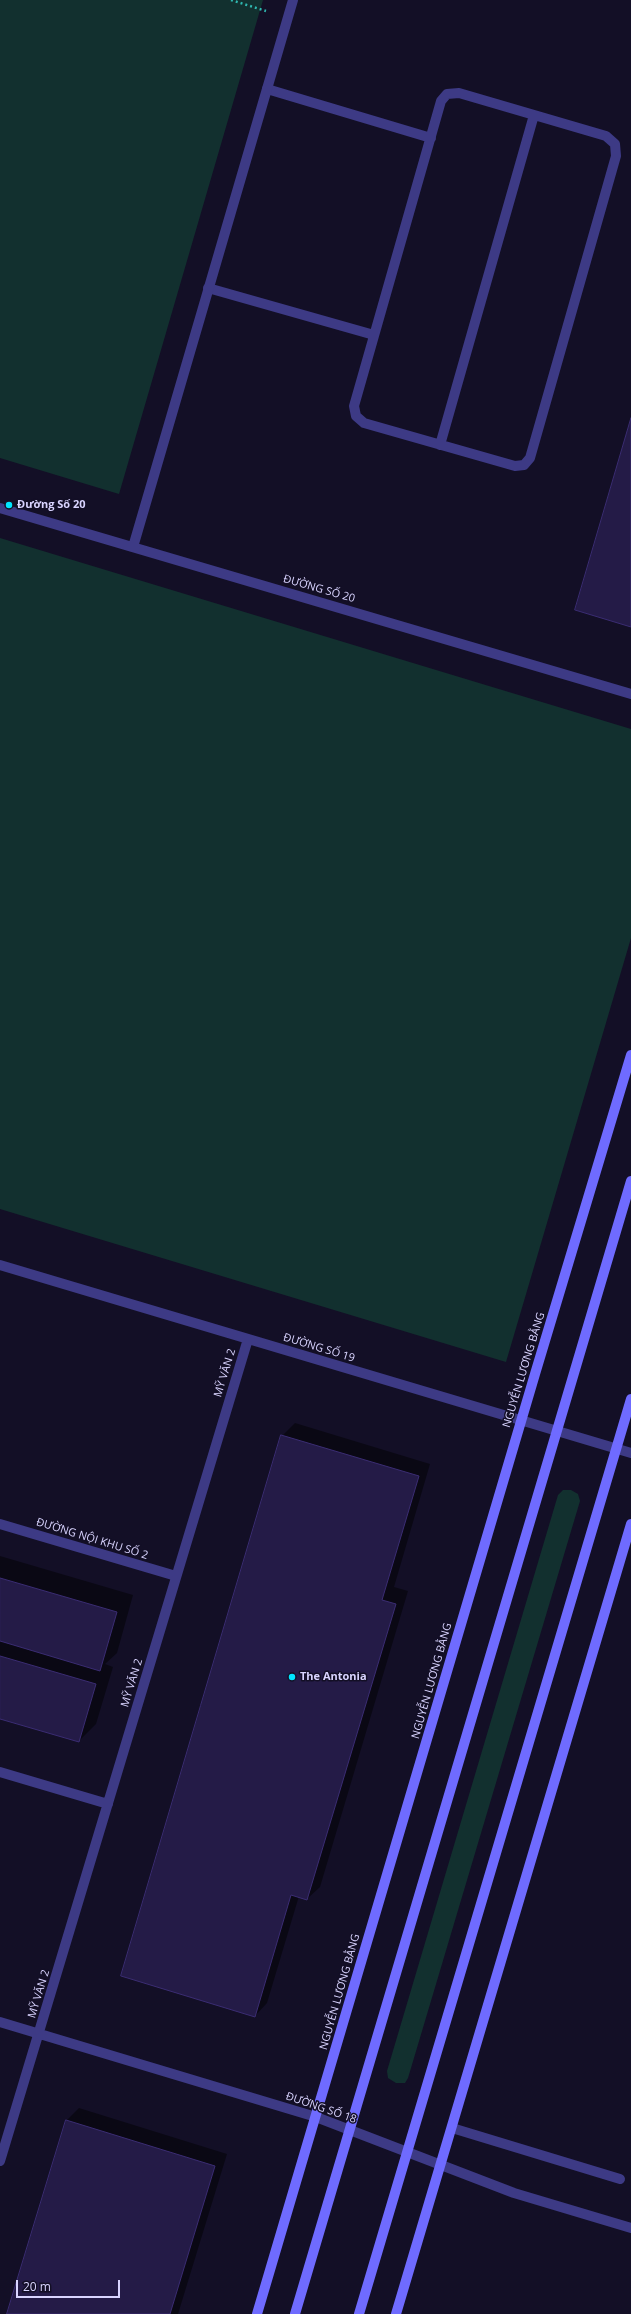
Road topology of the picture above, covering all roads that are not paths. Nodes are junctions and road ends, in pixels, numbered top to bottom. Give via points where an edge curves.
1 (292, 0) edge
2 (267, 89) junction
3 (534, 115) junction
4 (431, 138) junction
5 (208, 288) junction
6 (374, 335) junction
7 (440, 445) junction
8 (0, 508) edge
9 (132, 547) junction
10 (631, 694) edge
11 (631, 1055) edge
12 (631, 1181) edge
13 (0, 1265) edge
14 (248, 1339) junction
15 (631, 1398) edge
16 (521, 1420) junction
17 (556, 1431) junction
18 (616, 1449) junction
19 (631, 1453) edge
20 (0, 1524) edge
21 (631, 1524) edge
22 (176, 1576) junction
23 (0, 1772) edge
24 (108, 1804) junction
25 (0, 2022) edge
26 (39, 2034) junction
27 (316, 2117) junction
28 (452, 2128) junction
29 (350, 2130) junction
30 (407, 2152) junction
31 (0, 2161) edge
32 (441, 2165) junction
33 (620, 2179) dead end
34 (631, 2228) edge
35 (257, 2314) edge
36 (294, 2314) edge
37 (359, 2314) edge
38 (396, 2314) edge

1 - 2 street
2 - 4 street
2 - 5 street
3 - 4 street via 459,93 447,94 441,101
3 - 7 street
3 - 7 street via 606,136 615,144 616,156 530,458 524,465 515,466
4 - 6 street
5 - 6 street
5 - 9 street
6 - 7 street via 354,406 356,416 364,423
8 - 9 street, ĐƯỜNG SỐ 20
9 - 10 street, ĐƯỜNG SỐ 20
11 - 16 main road, NGUYỄN LƯƠNG BẰNG
12 - 17 main road
13 - 14 street, ĐƯỜNG SỐ 19
14 - 16 street, ĐƯỜNG SỐ 19
14 - 22 street, MỸ VĂN 2
15 - 18 main road
16 - 17 street, ĐƯỜNG SỐ 19
16 - 27 main road, NGUYỄN LƯƠNG BẰNG
17 - 18 street, ĐƯỜNG SỐ 19
17 - 29 main road
18 - 19 street, ĐƯỜNG SỐ 19
18 - 30 main road
20 - 22 street, ĐƯỜNG NỘI KHU SỐ 2
21 - 28 main road
22 - 24 street, MỸ VĂN 2
23 - 24 street
24 - 26 street, MỸ VĂN 2
25 - 26 street, ĐƯỜNG SỐ 18
26 - 27 street, ĐƯỜNG SỐ 18
26 - 31 street, MỸ VĂN 2
27 - 29 street, ĐƯỜNG SỐ 18
27 - 35 main road, NGUYỄN LƯƠNG BẰNG
28 - 32 main road
28 - 33 street
29 - 30 street, ĐƯỜNG SỐ 18
29 - 36 main road
30 - 32 street, ĐƯỜNG SỐ 18
30 - 37 main road
32 - 34 street, ĐƯỜNG SỐ 18 via 514,2193
32 - 38 main road

